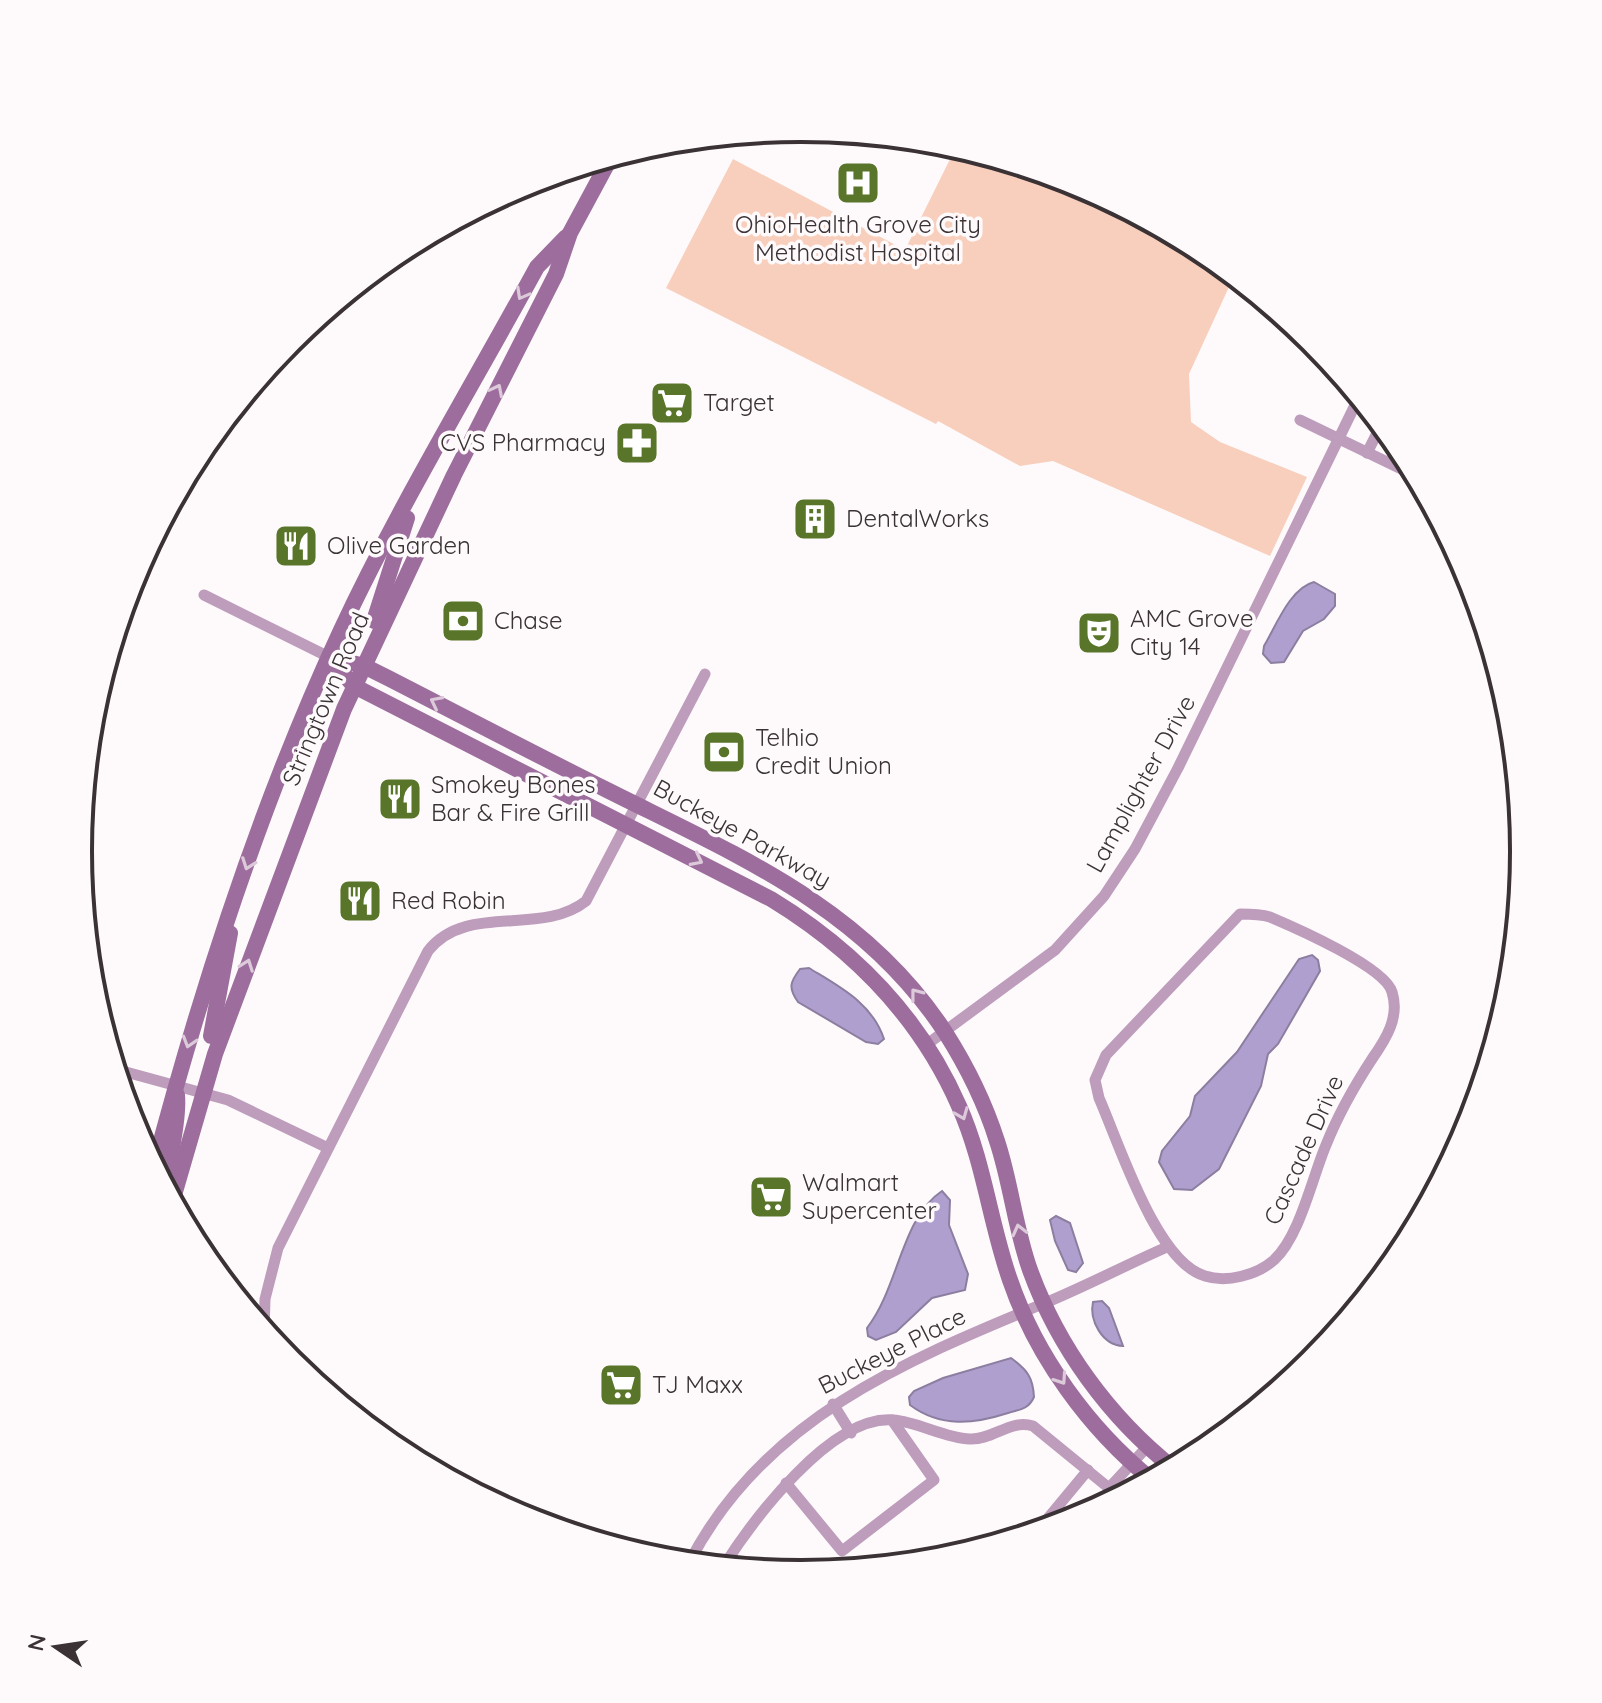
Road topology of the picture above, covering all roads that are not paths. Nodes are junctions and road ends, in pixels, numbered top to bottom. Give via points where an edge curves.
1 (603, 171) edge
2 (570, 233) junction
3 (1353, 408) edge
4 (1300, 420) dead end
5 (1375, 437) edge
6 (1338, 439) junction
7 (1367, 453) junction
8 (1396, 467) edge
9 (411, 498) junction
10 (204, 595) dead end
11 (329, 657) junction
12 (359, 665) junction
13 (705, 674) dead end
14 (354, 686) junction
15 (637, 804) junction
16 (627, 824) junction
17 (229, 915) junction
18 (945, 1032) junction
19 (926, 1045) junction
20 (128, 1072) edge
21 (176, 1084) junction
22 (204, 1092) junction
23 (328, 1148) junction
24 (158, 1150) edge
25 (170, 1173) edge
26 (177, 1187) edge
27 (1167, 1247) junction
28 (1044, 1303) junction
29 (1022, 1311) junction
30 (265, 1315) edge
31 (833, 1404) junction
32 (892, 1420) junction
33 (851, 1433) junction
34 (1147, 1447) junction
35 (1164, 1461) edge
36 (1132, 1462) junction
37 (1088, 1470) junction
38 (1143, 1472) edge
39 (786, 1483) junction
40 (1110, 1487) joint
41 (1051, 1515) edge
42 (696, 1552) edge
43 (730, 1556) edge

1 - 2 main road, Stringtown Road
2 -> 9 main road, Stringtown Road via 537,267
12 -> 2 main road, Stringtown Road via 556,274
3 - 6 street, Lamplighter Drive
4 - 6 street
5 - 7 street
6 - 7 street
6 - 18 street, Lamplighter Drive via 1178,768 1104,896 1055,950
7 - 8 street
9 - 11 main road, Stringtown Road
9 - 12 main road via 405,532
10 - 11 street, Buckeye Parkway
11 - 12 main road, Buckeye Parkway
11 - 14 main road, Buckeye Parkway
11 -> 17 main road, Stringtown Road
12 - 14 main road, Stringtown Road
15 -> 12 main road, Buckeye Parkway
13 - 15 street
14 - 16 main road, Buckeye Parkway
22 -> 14 main road, Stringtown Road via 256,939
15 - 16 street
18 -> 15 main road, Buckeye Parkway via 896,969 832,911
16 -> 19 main road, Buckeye Parkway via 816,928 871,976
16 - 23 street via 592,895 579,906 462,928 435,942
17 -> 21 main road, Stringtown Road
17 - 22 main road via 230,942 216,1023 202,1065
18 - 19 street, Lamplighter Drive
28 -> 18 main road, Buckeye Parkway via 1021,1241 997,1140
19 -> 29 main road, Buckeye Parkway via 976,1149
20 - 21 street
21 - 22 street
21 - 24 main road, Stringtown Road
21 - 25 main road via 179,1118
22 - 23 street
22 - 26 main road, Stringtown Road
23 - 30 street via 278,1248
27 - 27 street, Cascade Drive via 1190,1269 1224,1278 1256,1272 1281,1253 1327,1142 1388,1033 1394,1012 1392,989 1366,964 1268,917 1240,914 1106,1055 1095,1080 1099,1098
27 - 28 street, Buckeye Place
28 - 29 street, Buckeye Place
28 - 34 main road, Buckeye Parkway via 1091,1383
29 - 31 street, Buckeye Place
29 -> 36 main road, Buckeye Parkway via 1068,1389
31 - 33 street
31 - 42 street, Buckeye Place via 789,1437 745,1482
32 - 33 street via 865,1423
32 - 37 street via 965,1439 1028,1424
32 - 39 street via 934,1480 842,1551
33 - 39 street
34 - 35 main road, Buckeye Parkway
34 - 36 street
36 - 38 main road, Buckeye Parkway
36 - 40 street
37 - 40 street
37 - 41 street
39 - 43 street

